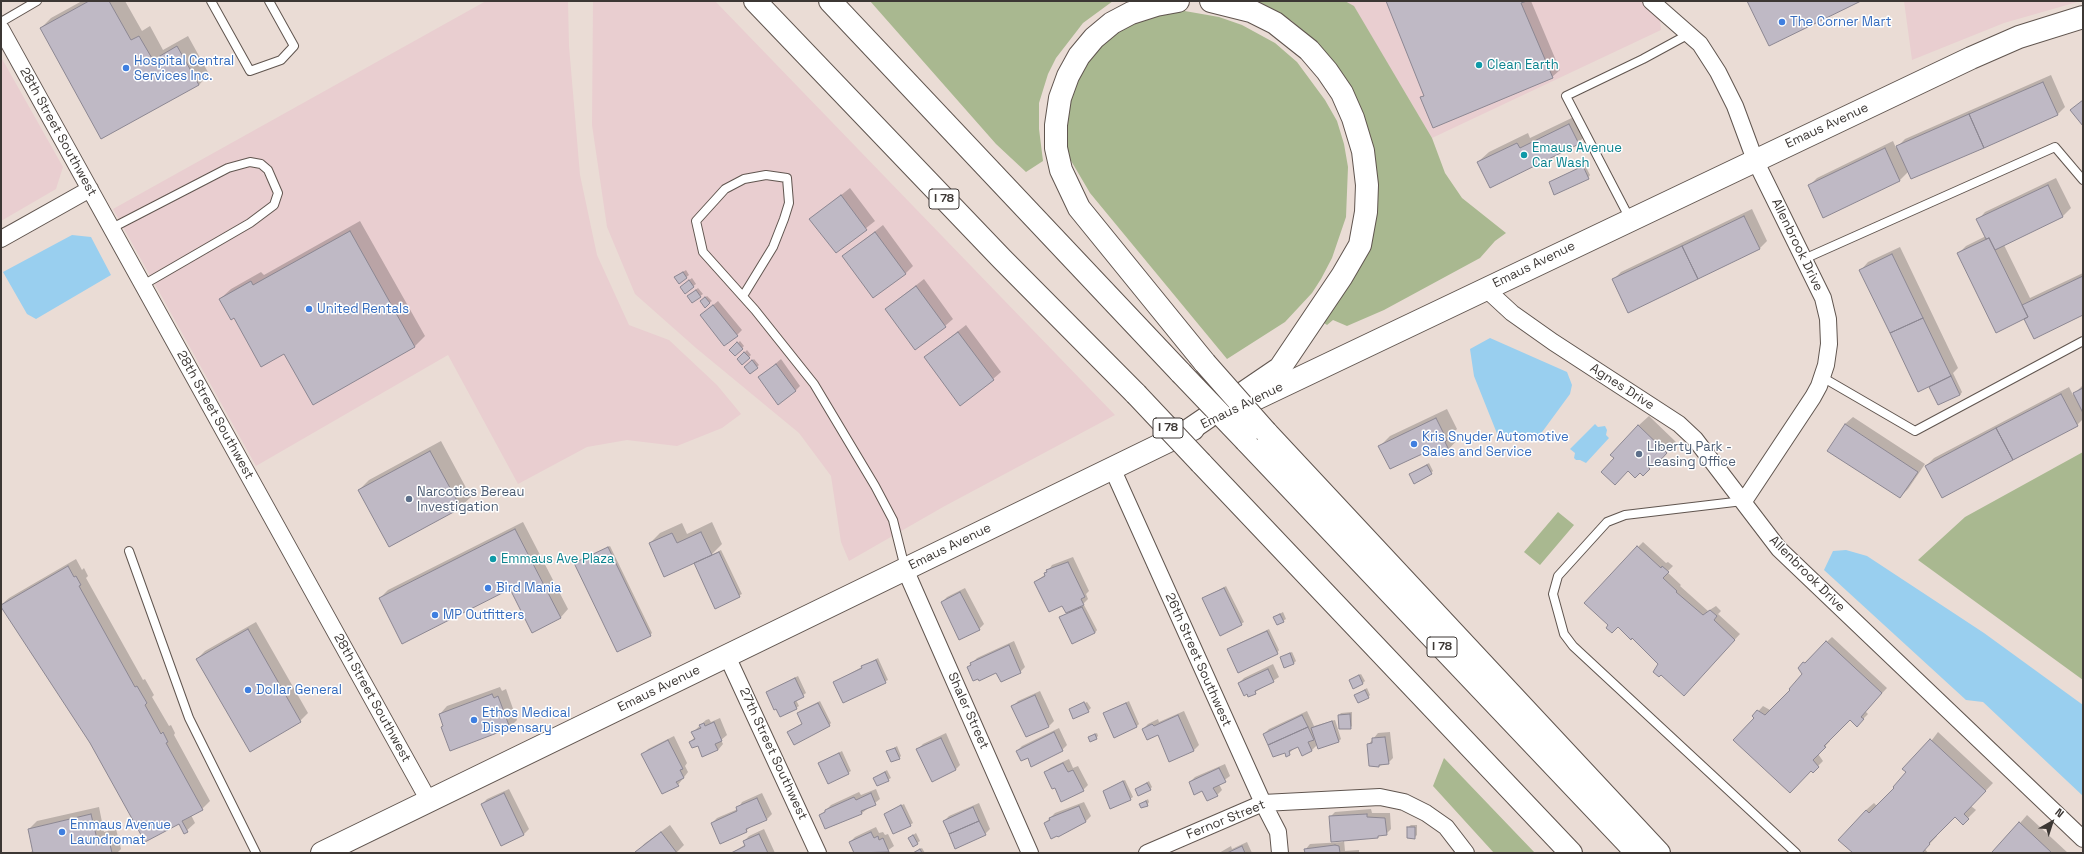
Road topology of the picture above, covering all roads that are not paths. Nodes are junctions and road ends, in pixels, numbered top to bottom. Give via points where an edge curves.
1 (37, 1) edge
2 (211, 1) edge
3 (269, 1) edge
4 (755, 1) edge
5 (830, 1) edge
6 (1178, 1) edge
7 (1211, 1) edge
8 (1651, 1) edge
9 (2083, 17) edge
10 (1, 22) edge
11 (1, 29) edge
12 (1689, 34) junction
13 (1755, 160) junction
14 (2083, 180) edge
15 (90, 189) junction
16 (1630, 220) junction
17 (112, 228) junction
18 (1, 239) edge
19 (1804, 259) junction
20 (143, 285) junction
21 (1486, 289) junction
22 (743, 296) junction
23 (2083, 341) edge
24 (1822, 377) junction
25 (1183, 434) junction
26 (1112, 468) junction
27 (1744, 501) junction
28 (128, 551) dead end
29 (905, 569) junction
30 (727, 656) junction
31 (430, 801) junction
32 (1263, 803) junction
33 (2083, 839) edge
34 (256, 853) edge
35 (322, 853) edge
36 (818, 853) edge
37 (1030, 853) edge
38 (1148, 853) edge
39 (1280, 853) edge
40 (1466, 853) edge
41 (1571, 853) edge
42 (1637, 853) edge
43 (1659, 853) edge
44 (1796, 853) edge

1 - 10 lane
2 - 3 lane via 250,71 281,60 294,46
4 - 41 main road, I 78, bridge via 1002,259 1136,394
5 - 42 main road, I 78, bridge
6 - 43 main road, bridge via 1156,4 1112,23 1094,38 1079,56 1060,98 1056,125 1056,148 1067,188 1079,208 1204,363
7 - 25 main road via 1251,11 1275,23 1309,50 1327,71 1342,93 1363,151 1367,185 1366,212 1360,245 1353,258 1280,368
8 - 12 street
9 - 13 main road, Emaus Avenue via 2019,37 1984,52
11 - 15 street, 28th Street Southwest
12 - 13 street via 1700,44 1718,72
12 - 16 lane via 1566,96
13 - 16 main road, Emaus Avenue
13 - 19 street, Allenbrook Drive
14 - 19 lane via 2055,147
15 - 17 street, 28th Street Southwest
15 - 18 street
16 - 21 main road, Emaus Avenue
17 - 20 street, 28th Street Southwest
17 - 20 lane via 233,166 250,162 261,164 268,170 278,193 274,205 250,223
19 - 24 street, Allenbrook Drive via 1823,298 1828,319 1829,344
20 - 31 street, 28th Street Southwest
21 - 25 main road, Emaus Avenue
21 - 27 street, Agnes Drive via 1512,313 1553,342 1679,424 1695,439
22 - 22 lane via 704,252 696,221 725,189 744,179 766,175 787,178 789,203 784,219 773,247
22 - 29 lane via 814,384 875,486 893,520
23 - 24 lane via 1915,431
24 - 27 street, Allenbrook Drive via 1813,397
25 - 26 main road, Emaus Avenue
26 - 29 main road, Emaus Avenue
26 - 32 street, 26th Street Southwest
27 - 33 street, Allenbrook Drive via 1779,549
27 - 44 lane via 1625,515 1607,522 1558,576 1553,594 1564,634 1573,646
28 - 34 lane via 189,718
29 - 30 main road, Emaus Avenue
29 - 37 street, Shaler Street
30 - 31 main road, Emaus Avenue
30 - 36 street, 27th Street Southwest
31 - 35 main road, Emaus Avenue
32 - 38 street, Fernor Street
32 - 39 street, 26th Street Southwest via 1278,832
32 - 40 street, Fernor Street via 1380,797 1404,802 1426,812 1446,827

